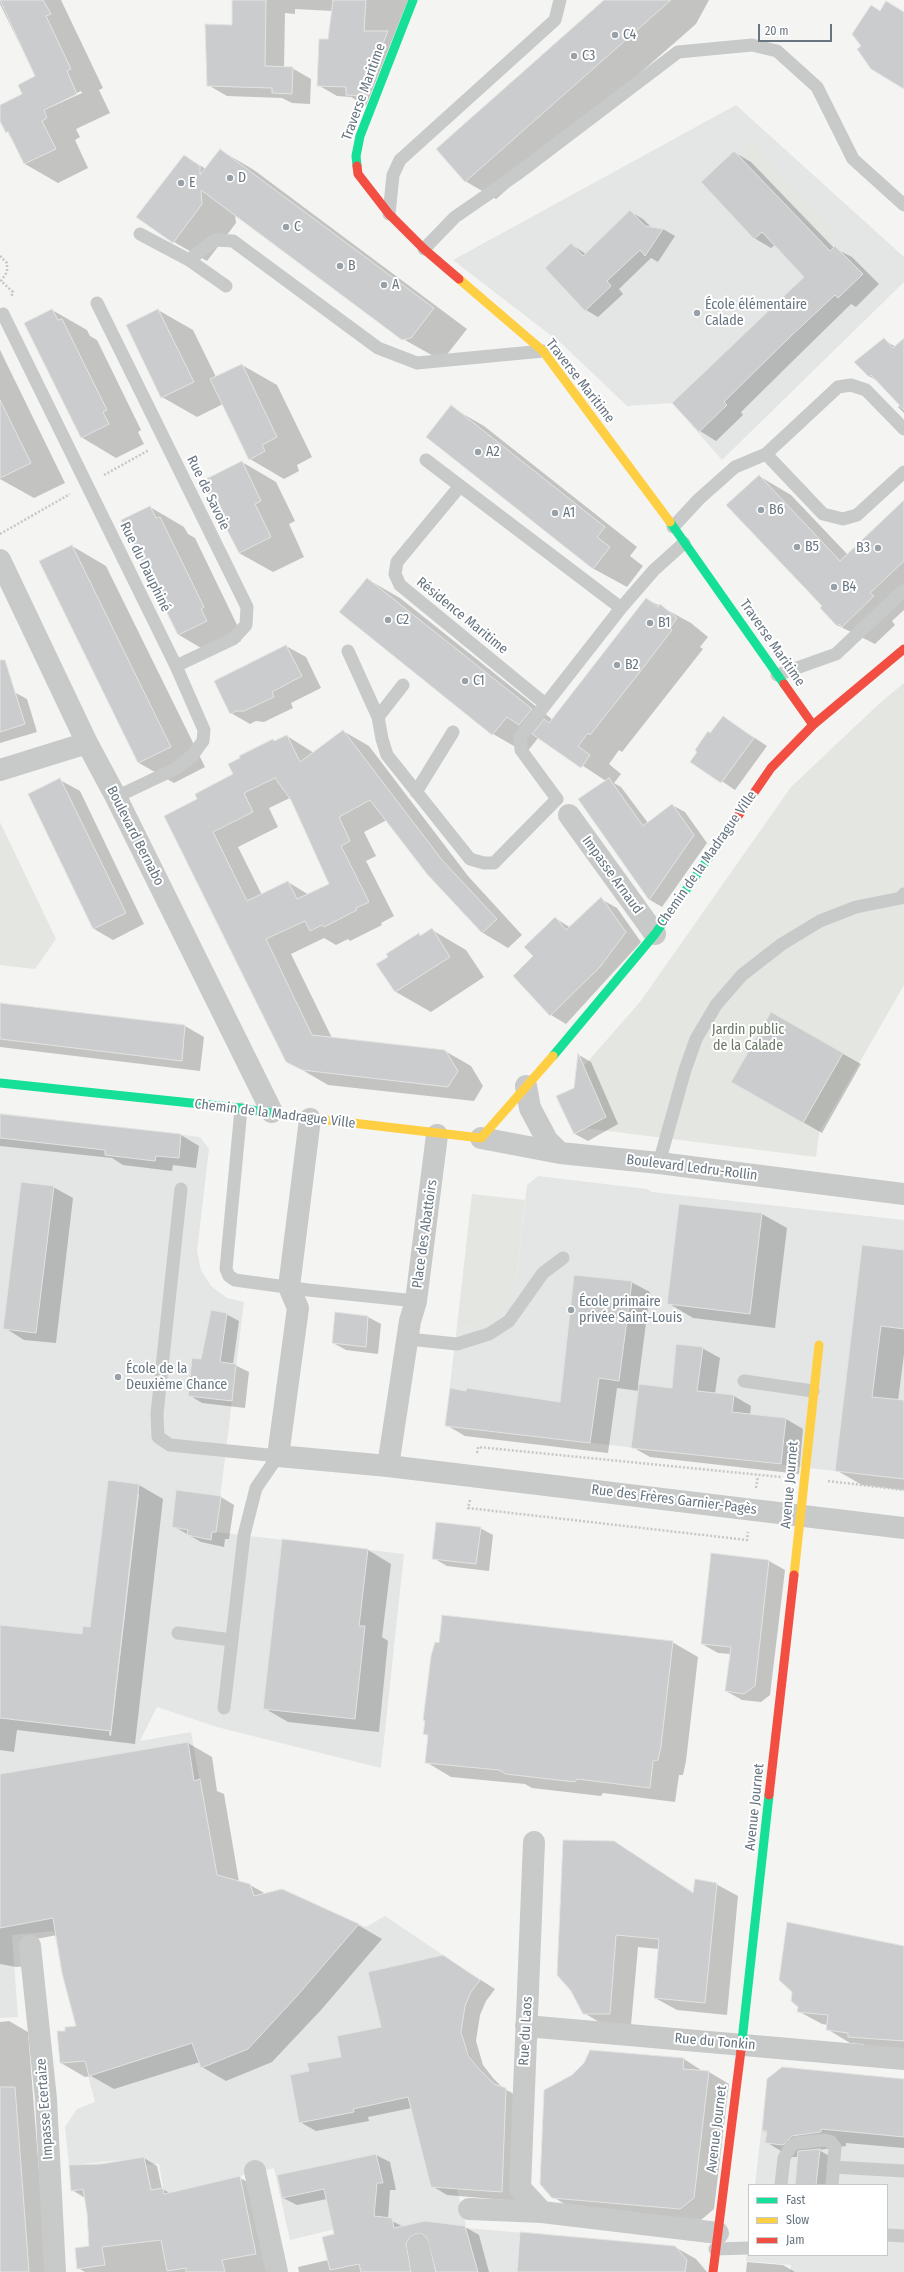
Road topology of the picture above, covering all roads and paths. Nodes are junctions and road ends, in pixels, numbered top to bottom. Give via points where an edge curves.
1 (414, 0) edge
2 (560, 0) edge
3 (904, 205) edge
4 (389, 214) junction
5 (140, 234) dead end
6 (424, 249) junction
7 (0, 256) edge
8 (189, 260) junction
9 (226, 286) dead end
10 (13, 292) dead end
11 (97, 303) dead end
12 (3, 314) dead end
13 (542, 351) junction
14 (904, 429) edge
15 (151, 449) dead end
16 (766, 454) junction
17 (426, 460) dead end
18 (110, 471) dead end
19 (904, 472) edge
20 (460, 486) junction
21 (64, 497) dead end
22 (673, 527) junction
23 (0, 534) edge
24 (684, 543) junction
25 (0, 560) edge
26 (904, 590) edge
27 (621, 608) junction
28 (904, 649) edge
29 (348, 652) dead end
30 (176, 666) junction
31 (777, 675) junction
32 (403, 685) dead end
33 (544, 703) junction
34 (378, 717) junction
35 (813, 725) junction
36 (453, 732) dead end
37 (87, 743) junction
38 (0, 770) edge
39 (416, 792) junction
40 (116, 797) junction
41 (563, 807) junction
42 (904, 894) edge
43 (655, 934) junction
44 (0, 1083) edge
45 (526, 1086) junction
46 (241, 1108) junction
47 (272, 1112) junction
48 (310, 1119) junction
49 (437, 1135) junction
50 (481, 1138) junction
51 (560, 1153) junction
52 (659, 1163) junction
53 (181, 1189) dead end
54 (904, 1194) edge
55 (563, 1258) dead end
56 (289, 1287) junction
57 (416, 1302) junction
58 (408, 1339) junction
59 (819, 1345) dead end
60 (744, 1381) dead end
61 (813, 1391) junction
62 (478, 1447) dead end
63 (278, 1456) junction
64 (388, 1466) junction
65 (784, 1478) dead end
66 (821, 1480) dead end
67 (904, 1490) edge
68 (801, 1516) junction
69 (904, 1528) edge
70 (178, 1633) dead end
71 (232, 1640) junction
72 (224, 1708) dead end
73 (534, 1842) dead end
74 (30, 1946) dead end
75 (526, 2026) junction
76 (742, 2044) junction
77 (904, 2059) edge
78 (833, 2167) junction
79 (255, 2171) dead end
80 (904, 2171) edge
81 (782, 2184) edge
82 (832, 2184) edge
83 (469, 2209) dead end
84 (542, 2212) junction
85 (888, 2235) edge
86 (904, 2236) edge
87 (716, 2241) junction
88 (418, 2246) dead end
89 (748, 2248) edge
90 (55, 2272) edge
91 (277, 2272) edge
92 (424, 2272) edge
93 (712, 2272) edge

1 - 4 street, Traverse Maritime via 360,136 356,156 358,174
2 - 4 lane via 555,20 400,160 393,175
3 - 6 lane via 853,159 817,87 777,51 752,45 678,52 516,175 455,217
4 - 6 street, Traverse Maritime
5 - 8 lane
6 - 13 street, Traverse Maritime
7 - 10 path via 7,263 7,272 1,281
8 - 9 lane
8 - 13 lane via 215,240 233,241 378,348 417,363
11 - 30 lane, Rue de Savoie via 247,607 246,625 233,639
12 - 30 lane, Rue du Dauphiné
13 - 22 street, Traverse Maritime
14 - 16 lane via 866,390 852,385 838,388
15 - 18 path
16 - 19 lane via 823,514 843,519 857,515
16 - 22 lane via 735,467 699,499
17 - 20 lane
20 - 27 lane
20 - 33 lane, Résidence Maritime via 396,562 394,574 400,586
21 - 23 path
22 - 24 street, Traverse Maritime
24 - 27 lane via 654,570
24 - 31 street, Traverse Maritime
25 - 37 street, Boulevard Bernabo
26 - 31 lane via 836,654
27 - 33 lane
28 - 35 street, Chemin de la Madrague Ville
29 - 34 lane
30 - 40 lane, Rue du Dauphiné via 204,730 203,741 192,756 175,769
31 - 35 street, Traverse Maritime
32 - 34 lane
33 - 41 lane via 520,737 521,750
34 - 39 lane via 387,755
35 - 43 street, Chemin de la Madrague Ville via 771,768
36 - 39 lane
37 - 38 street
37 - 40 street, Boulevard Bernabo
39 - 41 lane via 470,859 484,863 494,863
40 - 47 street, Boulevard Bernabo
41 - 43 street, Impasse Arnaud
42 - 52 lane via 900,898 856,907 820,920 782,944 742,975 716,1005 696,1039
43 - 45 street, Chemin de la Madrague Ville
44 - 46 street, Chemin de la Madrague Ville
45 - 50 street, Chemin de la Madrague Ville
45 - 51 street via 530,1108 547,1140
46 - 47 street, Chemin de la Madrague Ville
46 - 56 lane, Place des Abattoirs via 226,1269 229,1276 235,1280
47 - 48 street, Chemin de la Madrague Ville
48 - 49 street, Chemin de la Madrague Ville
48 - 56 street
49 - 50 street, Chemin de la Madrague Ville
49 - 57 street, Place des Abattoirs
50 - 51 street, Boulevard Ledru-Rollin
51 - 52 street, Boulevard Ledru-Rollin
52 - 54 street, Boulevard Ledru-Rollin
53 - 63 lane via 157,1414 158,1437 170,1445
55 - 58 lane via 543,1273 509,1322 489,1334 457,1344
56 - 57 lane, Place des Abattoirs
56 - 63 street via 298,1308
57 - 58 street via 410,1320
58 - 64 street
59 - 61 street, Avenue Journet
60 - 61 lane
61 - 68 street, Avenue Journet
62 - 65 path
63 - 64 street, Rue des Frères Garnier-Pagès
63 - 71 lane via 256,1488 244,1535
64 - 68 street, Rue des Frères Garnier-Pagès
66 - 67 path
68 - 69 street, Rue des Frères Garnier-Pagès
68 - 76 street, Avenue Journet
70 - 71 lane
71 - 72 lane
73 - 75 street, Rue du Laos
74 - 90 street, Impasse Ecertaize via 46,2099
75 - 76 street, Rue du Tonkin
75 - 84 street, Rue du Laos via 520,2188
76 - 77 street, Rue du Tonkin
76 - 87 street, Avenue Journet
78 - 80 lane
78 - 81 lane via 835,2147 831,2142 796,2143 791,2146 784,2158
78 - 82 lane
79 - 91 street
83 - 84 street
84 - 87 street
85 - 86 lane
87 - 89 lane
87 - 93 street, Avenue Journet
88 - 92 street

